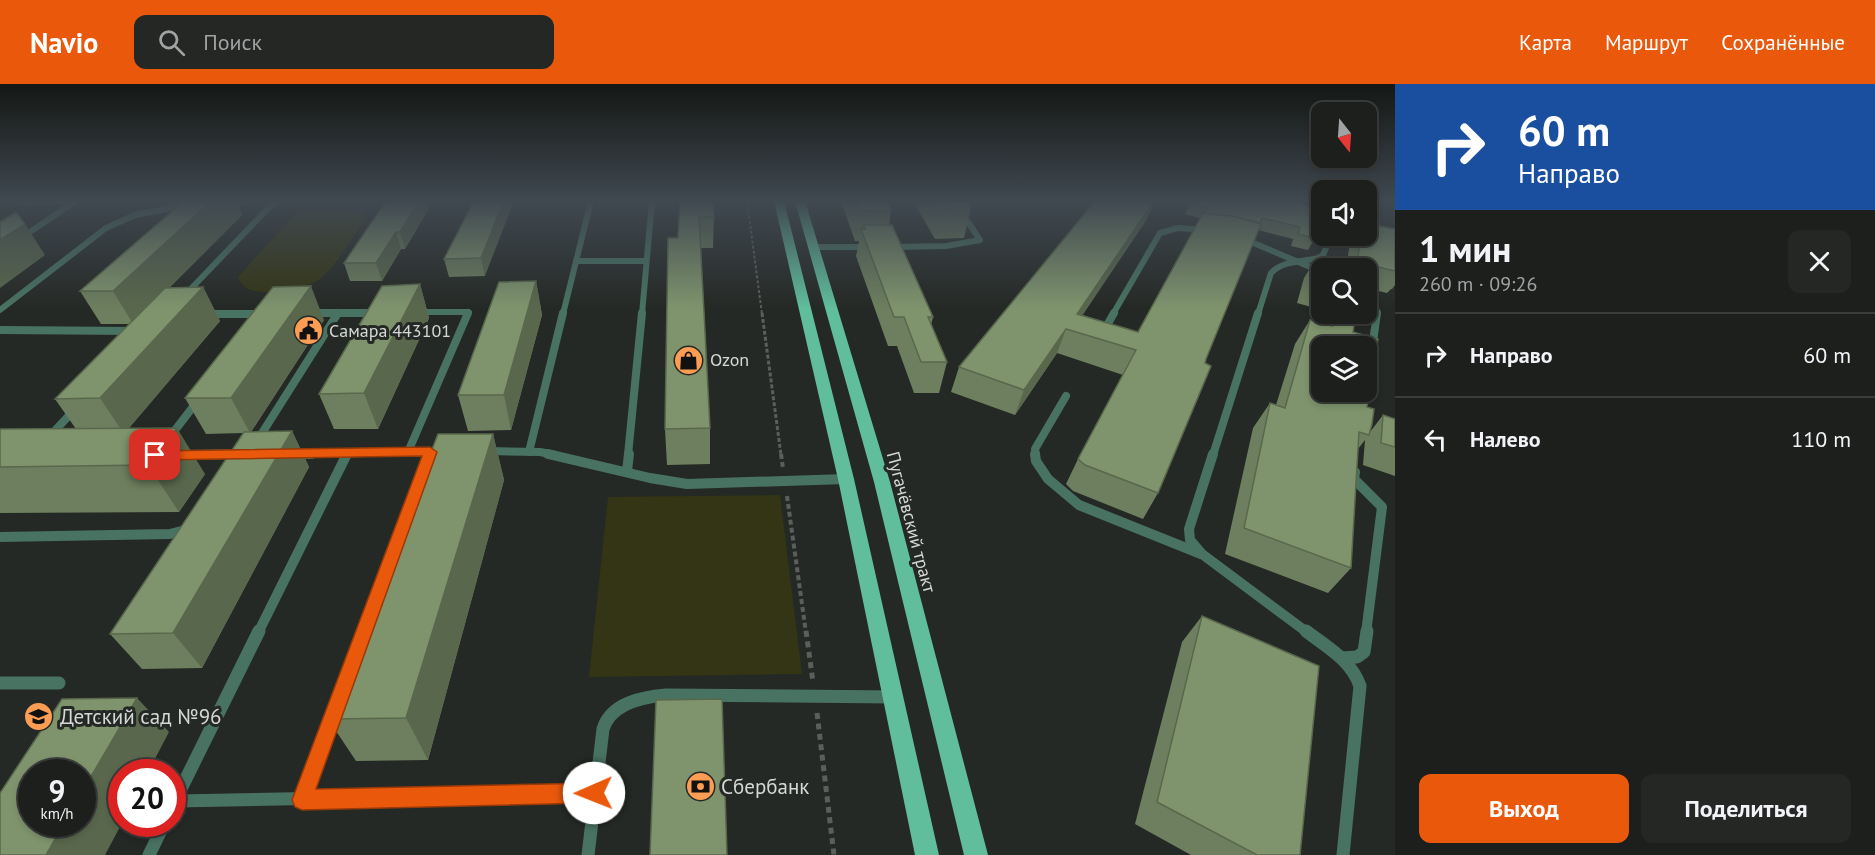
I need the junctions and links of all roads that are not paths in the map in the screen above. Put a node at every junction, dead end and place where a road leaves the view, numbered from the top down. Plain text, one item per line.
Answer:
1 (22, 237) edge
2 (94, 237) edge
3 (241, 237) edge
4 (582, 237) edge
5 (648, 237) edge
6 (788, 237) edge
7 (809, 237) edge
8 (978, 237) edge
9 (1158, 237) edge
10 (890, 238) edge
11 (1239, 238) edge
12 (1327, 246) edge
13 (812, 247) junction
14 (894, 247) junction
15 (0, 252) edge
16 (576, 261) junction
17 (645, 261) junction
18 (1300, 262) junction
19 (1311, 267) edge
20 (182, 298) edge
21 (0, 310) edge
22 (338, 313) junction
23 (385, 313) edge
24 (409, 313) edge
25 (199, 314) edge
26 (264, 314) junction
27 (275, 314) edge
28 (306, 314) edge
29 (257, 323) edge
30 (1106, 327) edge
31 (0, 330) edge
32 (138, 331) edge
33 (206, 389) edge
34 (1066, 396) dead end
35 (78, 407) edge
36 (45, 440) edge
37 (162, 446) edge
38 (450, 451) edge
39 (480, 451) edge
40 (408, 452) junction
41 (430, 452) junction
42 (529, 452) junction
43 (347, 453) junction
44 (282, 454) edge
45 (167, 455) edge
46 (1357, 457) edge
47 (627, 471) junction
48 (846, 479) junction
49 (405, 519) edge
50 (200, 522) edge
51 (0, 537) edge
52 (1202, 554) junction
53 (1342, 658) junction
54 (0, 683) edge
55 (59, 683) dead end
56 (894, 697) junction
57 (339, 699) edge
58 (186, 780) edge
59 (594, 793) junction
60 (302, 800) junction
61 (186, 804) edge
62 (158, 837) edge
63 (149, 855) edge
64 (588, 855) edge
65 (927, 855) edge
66 (976, 855) edge
67 (1343, 855) edge

1 - 15 lane
2 - 21 lane
3 - 20 lane
4 - 16 lane
5 - 17 lane
6 - 48 main road
7 - 13 main road, Пугачёвский тракт
8 - 14 lane
9 - 30 lane
10 - 14 lane
11 - 18 lane
12 - 18 lane
13 - 14 lane
13 - 66 main road, Пугачёвский тракт
16 - 17 lane
16 - 42 lane
17 - 47 lane
18 - 19 lane
18 - 52 lane
22 - 23 lane
22 - 28 lane
22 - 45 lane
24 - 40 lane
25 - 26 lane
26 - 27 lane
26 - 29 lane
31 - 32 lane
33 - 37 lane
34 - 52 lane
35 - 36 lane
38 - 41 lane
39 - 42 lane
40 - 41 lane
40 - 43 lane
41 - 49 lane
42 - 47 lane
43 - 44 lane
43 - 58 lane
46 - 53 lane
47 - 48 lane
48 - 56 main road
50 - 51 lane
52 - 53 lane
53 - 67 lane
54 - 55 lane
56 - 59 lane
56 - 65 main road
57 - 60 lane
59 - 60 lane
59 - 64 lane
60 - 61 lane
62 - 63 lane

